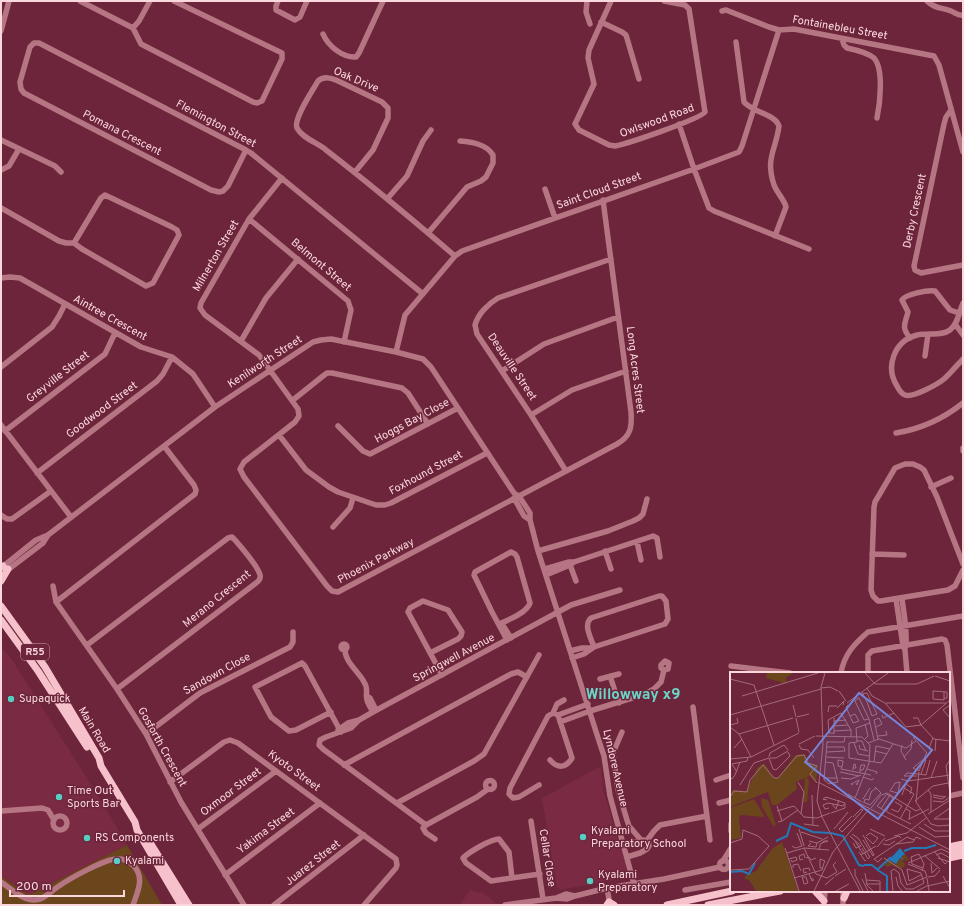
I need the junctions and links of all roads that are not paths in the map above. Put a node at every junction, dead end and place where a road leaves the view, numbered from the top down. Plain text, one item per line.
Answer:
1 (9, 1) edge
2 (80, 1) edge
3 (150, 1) edge
4 (174, 1) edge
5 (278, 1) edge
6 (307, 1) edge
7 (383, 1) edge
8 (587, 1) edge
9 (611, 1) edge
10 (664, 1) edge
11 (927, 1) edge
12 (722, 11) dead end
13 (963, 15) edge
14 (601, 22) junction
15 (590, 24) dead end
16 (133, 28) junction
17 (780, 30) junction
18 (1, 31) edge
19 (323, 34) dead end
20 (842, 39) junction
21 (736, 42) dead end
22 (39, 43) joint
23 (639, 79) dead end
24 (753, 109) junction
25 (951, 110) junction
26 (877, 118) dead end
27 (680, 124) junction
28 (431, 130) dead end
29 (1, 140) edge
30 (460, 141) dead end
31 (19, 149) junction
32 (246, 150) junction
33 (963, 152) edge
34 (694, 169) junction
35 (1, 170) edge
36 (61, 172) dead end
37 (355, 172) junction
38 (282, 178) junction
39 (545, 189) dead end
40 (387, 199) junction
41 (604, 200) junction
42 (1, 208) edge
43 (555, 218) junction
44 (249, 219) junction
45 (428, 233) junction
46 (775, 236) junction
47 (74, 242) junction
48 (809, 249) dead end
49 (455, 256) junction
50 (298, 259) junction
51 (611, 259) junction
52 (963, 265) edge
53 (1, 278) edge
54 (423, 294) junction
55 (963, 303) edge
56 (65, 304) junction
57 (959, 313) junction
58 (618, 317) junction
59 (955, 324) junction
60 (115, 334) junction
61 (928, 334) junction
62 (963, 335) edge
63 (910, 338) junction
64 (241, 341) junction
65 (344, 342) junction
66 (396, 352) junction
67 (925, 356) dead end
68 (172, 357) junction
69 (963, 359) edge
70 (1, 367) edge
71 (270, 371) junction
72 (502, 371) junction
73 (626, 371) junction
74 (292, 400) junction
75 (963, 403) edge
76 (215, 407) junction
77 (458, 408) junction
78 (531, 415) junction
79 (428, 424) junction
80 (338, 426) dead end
81 (3, 428) edge
82 (896, 433) dead end
83 (279, 435) junction
84 (164, 446) junction
85 (487, 453) junction
86 (566, 471) junction
87 (37, 473) junction
88 (244, 477) joint
89 (951, 478) dead end
90 (931, 487) junction
91 (51, 491) junction
92 (515, 496) junction
93 (353, 498) junction
94 (647, 499) dead end
95 (1, 515) edge
96 (71, 518) junction
97 (333, 528) dead end
98 (636, 542) junction
99 (538, 551) junction
100 (605, 551) junction
101 (872, 554) junction
102 (904, 555) dead end
103 (660, 556) dead end
104 (641, 560) dead end
105 (962, 560) edge
106 (571, 563) junction
107 (3, 568) edge
108 (611, 569) dead end
109 (963, 570) edge
110 (545, 572) junction
111 (1, 575) edge
112 (576, 581) dead end
113 (1, 582) edge
114 (53, 586) dead end
115 (620, 590) dead end
116 (898, 598) junction
117 (56, 602) junction
118 (1, 606) edge
119 (558, 613) junction
120 (963, 616) edge
121 (499, 622) junction
122 (3, 623) edge
123 (903, 627) junction
124 (293, 632) dead end
125 (509, 639) junction
126 (87, 645) junction
127 (905, 647) junction
128 (592, 648) junction
129 (345, 650) dead end
130 (570, 651) junction
131 (430, 653) junction
132 (539, 655) dead end
133 (572, 658) junction
134 (731, 666) dead end
135 (664, 670) dead end
136 (749, 671) edge
137 (773, 672) edge
138 (841, 672) edge
139 (868, 672) edge
140 (907, 672) edge
141 (949, 672) edge
142 (619, 674) dead end
143 (442, 675) junction
144 (610, 676) junction
145 (527, 677) junction
146 (600, 679) dead end
147 (950, 682) edge
148 (117, 689) junction
149 (564, 700) dead end
150 (619, 703) junction
151 (588, 704) junction
152 (693, 707) dead end
153 (374, 711) junction
154 (590, 711) junction
155 (331, 712) junction
156 (556, 714) junction
157 (560, 722) junction
158 (341, 730) junction
159 (622, 732) dead end
160 (146, 734) junction
161 (550, 760) dead end
162 (344, 765) junction
163 (101, 766) junction
164 (276, 771) junction
165 (730, 775) edge
166 (963, 778) edge
167 (716, 780) dead end
168 (170, 782) junction
169 (539, 785) dead end
170 (488, 789) dead end
171 (963, 793) edge
172 (950, 796) edge
173 (730, 800) edge
174 (320, 803) junction
175 (397, 803) junction
176 (719, 803) dead end
177 (1, 811) edge
178 (707, 816) junction
179 (54, 820) dead end
180 (531, 821) dead end
181 (426, 825) junction
182 (198, 829) junction
183 (364, 835) junction
184 (435, 839) dead end
185 (648, 839) junction
186 (641, 840) junction
187 (710, 840) dead end
188 (963, 844) edge
189 (624, 845) junction
190 (150, 847) junction
191 (950, 847) edge
192 (963, 850) edge
193 (950, 851) edge
194 (730, 852) edge
195 (963, 855) edge
196 (627, 857) junction
197 (950, 858) edge
198 (727, 862) edge
199 (540, 874) junction
200 (225, 875) junction
201 (512, 878) junction
202 (1, 882) edge
203 (730, 882) edge
204 (634, 884) junction
205 (607, 888) junction
206 (685, 890) dead end
207 (730, 891) edge
208 (775, 892) edge
209 (816, 892) edge
210 (825, 892) edge
211 (543, 899) junction
212 (824, 903) edge
213 (610, 904) edge
214 (133, 905) edge
215 (181, 905) edge
216 (189, 905) edge
217 (244, 905) edge
218 (274, 905) edge
219 (364, 905) edge
220 (505, 905) edge
221 (667, 905) edge
222 (708, 905) edge

1 - 18 street
2 - 16 street
3 - 16 street
4 - 16 street
5 - 6 street
7 - 19 street
8 - 15 street
9 - 14 street, Owlswood Road
10 - 27 street, Owlswood Road
11 - 13 street
12 - 17 street, Fontainebleu Street
14 - 23 street
14 - 27 street, Owlswood Road
17 - 20 street, Fontainebleu Street
17 - 24 street, Saint Cloud Street
20 - 25 street, Fontainebleu Street
20 - 26 street
21 - 24 street
22 - 32 street, Flemington Street
22 - 32 street, Pomana Crescent
24 - 34 street, Saint Cloud Street
24 - 46 street
25 - 33 street
25 - 52 street, Derby Crescent
27 - 34 street
28 - 40 street
29 - 31 street
30 - 45 street
31 - 35 street
31 - 36 street
32 - 38 street, Flemington Street
34 - 41 street, Saint Cloud Street
34 - 46 street
37 - 37 street, Oak Drive
37 - 40 street, Oak Drive
38 - 44 street, Milnerton Street
38 - 54 street, Flemington Street
39 - 43 street
40 - 45 street, Oak Drive
41 - 43 street, Saint Cloud Street
41 - 51 street, Long Acres Street
42 - 47 street
43 - 49 street, Saint Cloud Street
44 - 50 street, Belmont Street
44 - 64 street, Milnerton Street
45 - 49 street, Oak Drive
46 - 48 street
47 - 47 street
49 - 54 street, Saint Cloud Street
50 - 64 street
50 - 65 street, Belmont Street
51 - 58 street, Long Acres Street
51 - 72 street, Deauville Street
53 - 56 street, Aintree Crescent
54 - 66 street, Saint Cloud Street
55 - 57 street
56 - 60 street, Aintree Crescent
56 - 70 street
57 - 59 street
57 - 63 street
58 - 72 street
58 - 73 street, Long Acres Street
59 - 61 street
59 - 62 street
60 - 68 street, Aintree Crescent
60 - 81 street, Greyville Street
61 - 63 street
61 - 67 street
63 - 69 street
64 - 71 street, Milnerton Street
65 - 66 street, Kenilworth Street
65 - 71 street, Kenilworth Street
66 - 77 street, Kenilworth Street
68 - 76 street, Aintree Crescent
68 - 87 street, Goodwood Street
71 - 74 street, Milnerton Street
71 - 76 street, Kenilworth Street
72 - 78 street, Deauville Street
73 - 78 street
73 - 86 street, Long Acres Street
74 - 79 street
74 - 83 street, Milnerton Street
75 - 82 street
76 - 84 street, Kenilworth Street
77 - 79 street, Hoggs Bay Close
77 - 85 street, Kenilworth Street
78 - 86 street, Deauville Street
79 - 80 street, Hoggs Bay Close
81 - 87 street
83 - 88 street, Milnerton Street
83 - 93 street, Foxhound Street
84 - 96 street, Kenilworth Street
84 - 117 street
85 - 92 street, Kenilworth Street
85 - 93 street, Foxhound Street
86 - 92 street, Long Acres Street
87 - 91 street
88 - 92 street, Phoenix Parkway
89 - 90 street
90 - 101 street
90 - 105 street
91 - 95 street
91 - 96 street
92 - 99 street, Lyndore Avenue
93 - 97 street
94 - 99 street
96 - 107 street, Kenilworth Street
98 - 100 street
98 - 103 street
98 - 104 street
99 - 110 street, Lyndore Avenue
100 - 106 street
100 - 108 street
101 - 102 street
101 - 116 street
106 - 110 street
106 - 112 street
107 - 111 street, Kenilworth Street
107 - 113 main road
109 - 116 street
110 - 119 street, Lyndore Avenue
114 - 117 street, Gosforth Crescent
115 - 119 street, Springwell Avenue
116 - 123 street
117 - 126 street, Gosforth Crescent
118 - 163 main road, Main Road / R55
119 - 125 street, Springwell Avenue
119 - 130 street, Lyndore Avenue
120 - 123 street
121 - 121 street
121 - 125 street
122 - 163 main road, Main Road / R55
123 - 127 street
123 - 138 street
124 - 160 street, Sandown Close
125 - 143 street, Springwell Avenue
126 - 148 street, Gosforth Crescent
126 - 148 street, Merano Crescent
127 - 139 street
127 - 140 street
127 - 141 street
128 - 128 street
128 - 130 street
128 - 133 street
129 - 153 street
130 - 133 street, Lyndore Avenue
131 - 131 street
131 - 143 street
132 - 145 street
133 - 151 street, Lyndore Avenue
134 - 136 street
135 - 150 street
136 - 137 street
142 - 144 street
143 - 153 street, Springwell Avenue
144 - 146 street
144 - 150 street
145 - 162 street
145 - 175 street
147 - 166 street
148 - 160 street, Gosforth Crescent
149 - 156 street
150 - 154 street
151 - 154 street, Lyndore Avenue
151 - 156 street
152 - 178 street
153 - 158 street, Springwell Avenue
154 - 157 street
154 - 189 street, Lyndore Avenue
155 - 155 street
155 - 158 street
156 - 157 street
156 - 169 street
157 - 161 street
158 - 162 street
159 - 186 street
160 - 168 street, Gosforth Crescent
162 - 175 street
163 - 190 main road, Main Road / R55
164 - 168 street, Kyoto Street
164 - 174 street, Kyoto Street
164 - 182 street, Oxmoor Street
165 - 167 street
168 - 182 street, Gosforth Crescent
170 - 181 street
171 - 172 street
173 - 176 street
174 - 183 street, Kyoto Street
174 - 200 street, Yakima Street
175 - 181 street
177 - 179 street
178 - 185 street
178 - 187 street
180 - 199 street, Cellar Close
181 - 184 street
182 - 200 street, Gosforth Crescent
183 - 218 street, Juarez Street
183 - 219 street, Kyoto Street
185 - 186 street
185 - 196 street
186 - 189 street
188 - 191 main road
189 - 196 street, Lyndore Avenue
190 - 215 main road, R55
190 - 216 main road, R55
192 - 193 main road
194 - 198 street
195 - 197 main road
196 - 204 street, Lyndore Avenue
198 - 204 street
199 - 201 street
199 - 211 street, Cellar Close
200 - 217 street, Gosforth Crescent
201 - 201 street
202 - 214 street
203 - 206 street
204 - 205 street
205 - 211 street
205 - 213 street
207 - 221 main road
208 - 222 main road
209 - 212 main road
210 - 212 street
211 - 220 street

